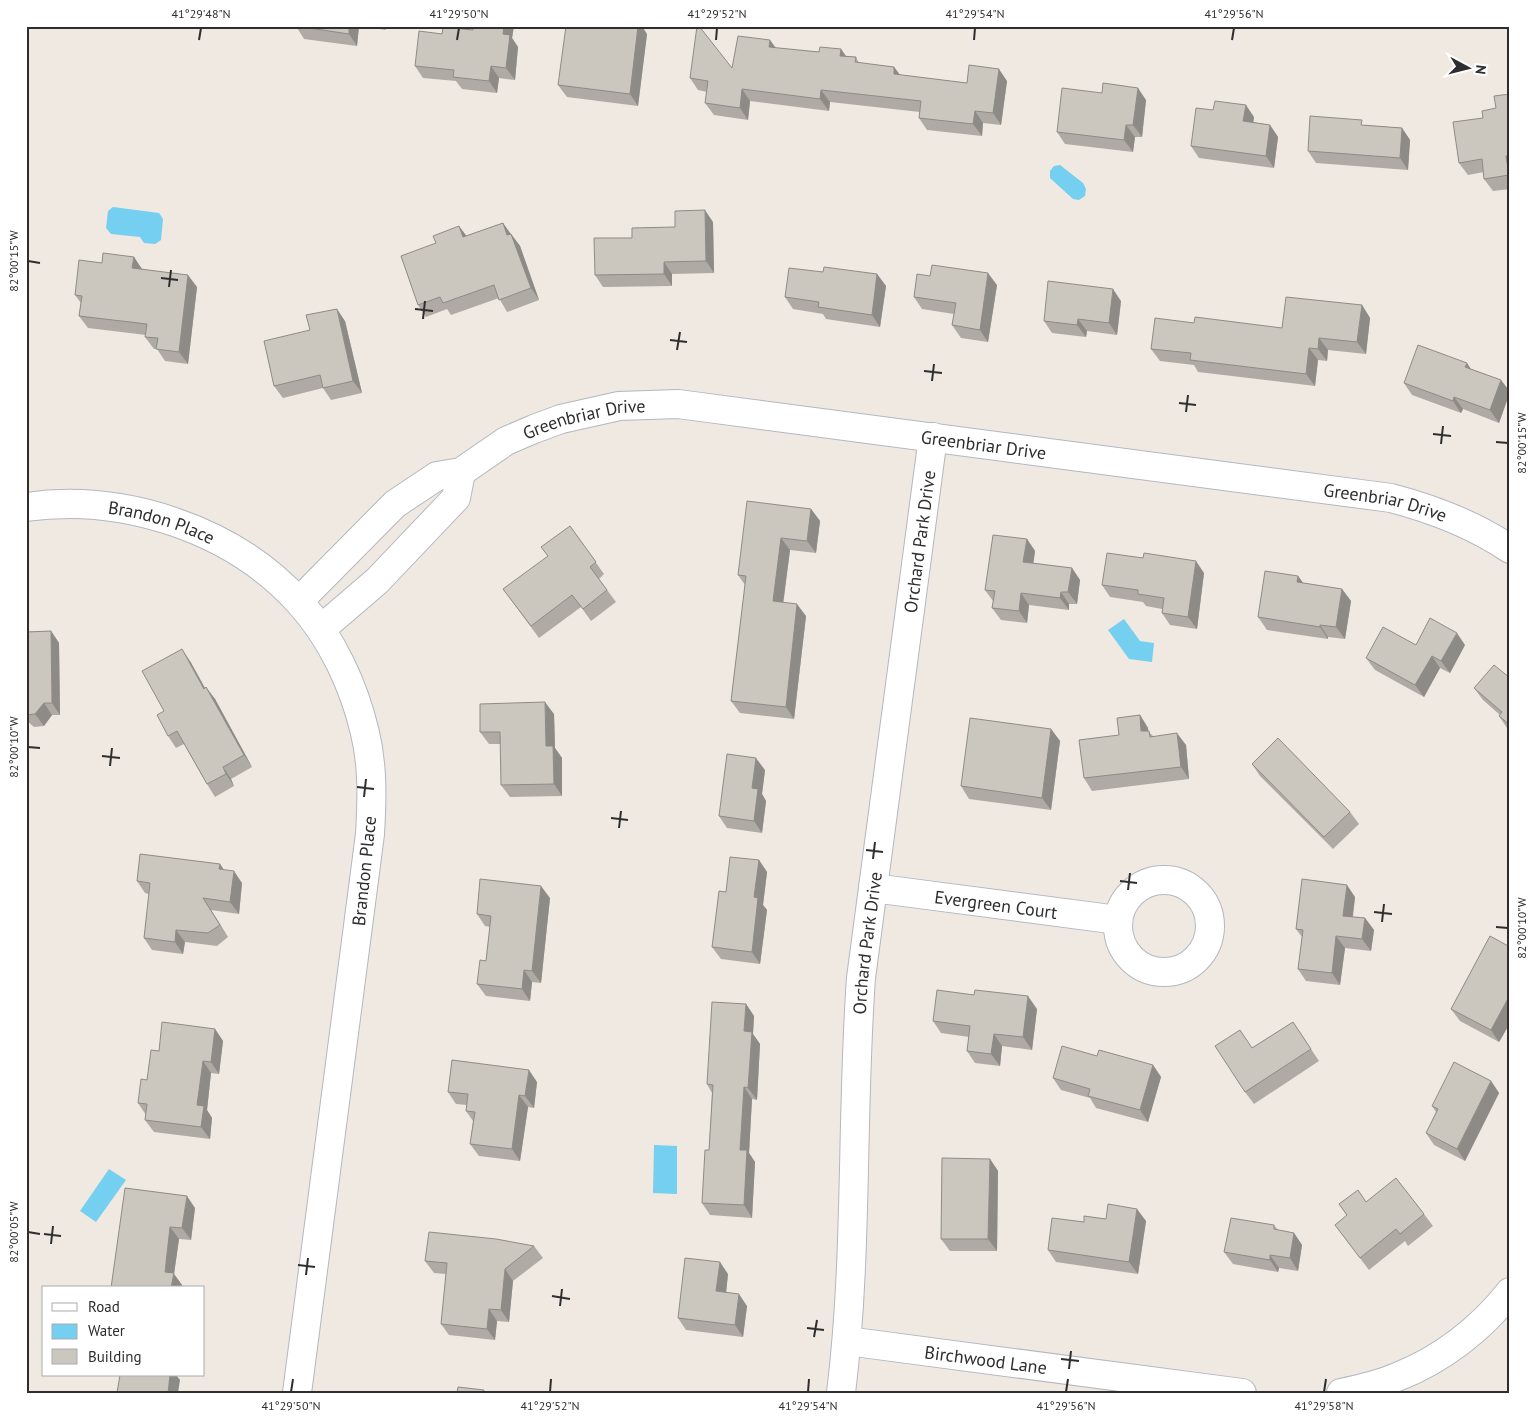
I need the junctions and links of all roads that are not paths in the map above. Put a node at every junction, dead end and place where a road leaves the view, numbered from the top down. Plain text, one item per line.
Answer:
1 (933, 437) junction
2 (461, 472) junction
3 (26, 507) edge
4 (1510, 548) edge
5 (298, 601) junction
6 (321, 630) junction
7 (873, 888) junction
8 (1118, 920) dead end
9 (1510, 1292) edge
10 (847, 1341) junction
11 (297, 1393) edge
12 (841, 1393) edge
13 (1242, 1393) edge
14 (1342, 1393) edge

1 - 2 street, Greenbriar Drive
1 - 4 street, Greenbriar Drive
1 - 7 street, Orchard Park Drive
2 - 5 street, Greenbriar Drive
2 - 6 street
3 - 5 street, Brandon Place
5 - 6 street, Brandon Place
6 - 11 street, Brandon Place
7 - 8 street, Evergreen Court
7 - 10 street, Orchard Park Drive
9 - 14 street
10 - 12 street, Orchard Park Drive
10 - 13 street, Birchwood Lane

